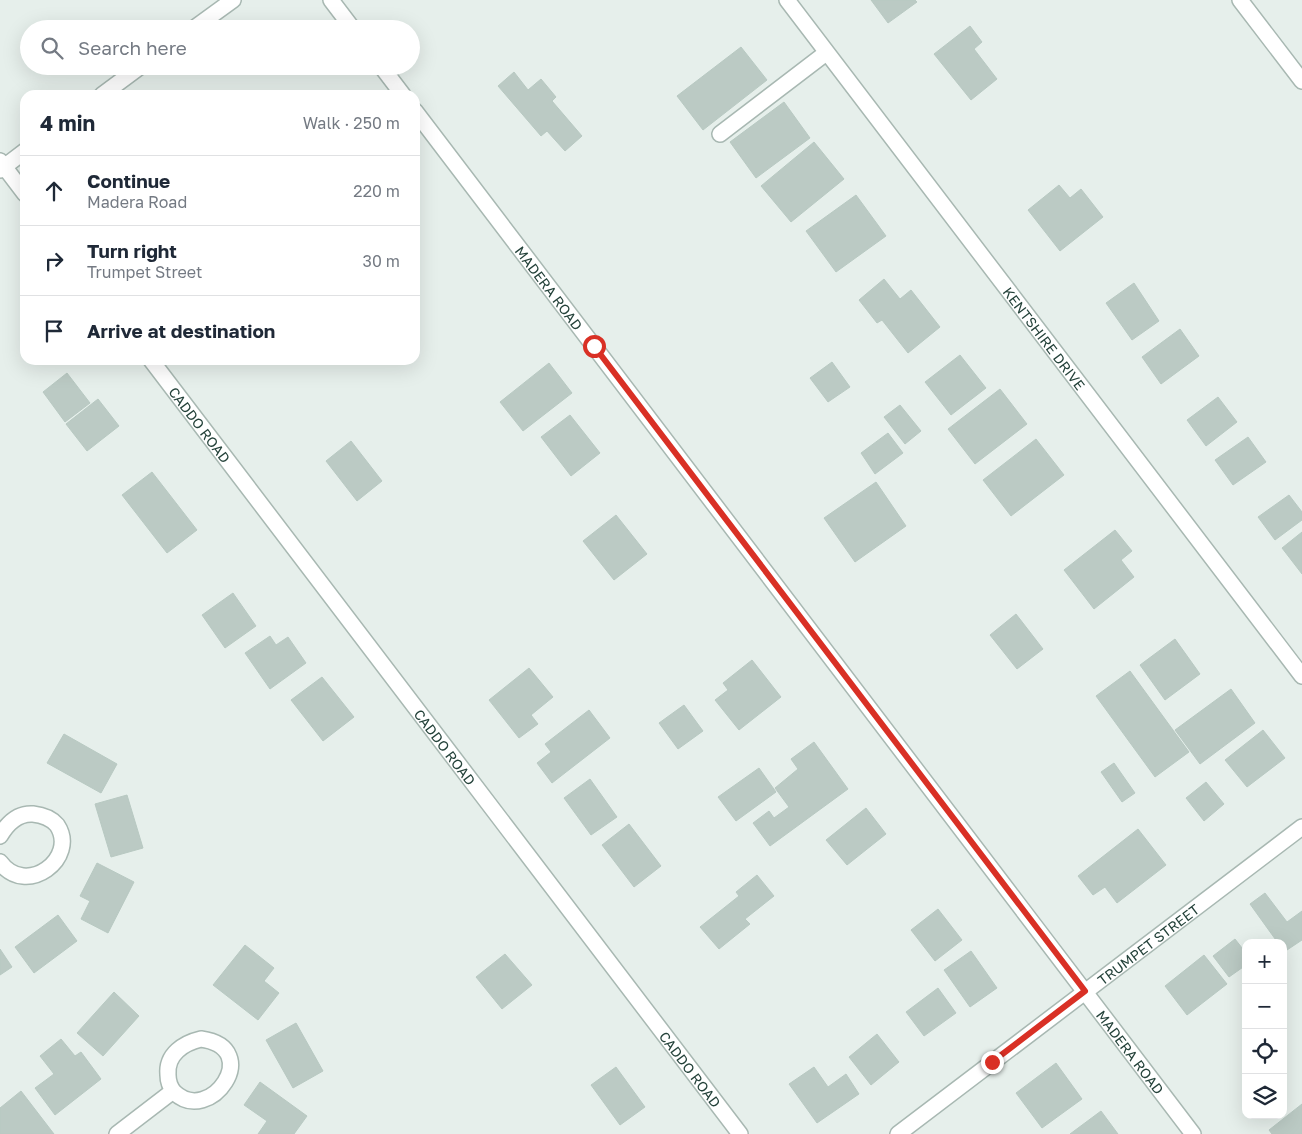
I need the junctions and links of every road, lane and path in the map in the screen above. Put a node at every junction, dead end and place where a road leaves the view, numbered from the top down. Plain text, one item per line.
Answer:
1 (232, 0) edge
2 (331, 0) edge
3 (787, 0) edge
4 (1240, 0) edge
5 (205, 20) edge
6 (346, 20) edge
7 (826, 52) junction
8 (130, 75) edge
9 (388, 75) edge
10 (1302, 81) edge
11 (109, 90) edge
12 (399, 90) edge
13 (420, 118) edge
14 (720, 134) dead end
15 (20, 154) edge
16 (1, 166) edge
17 (20, 188) edge
18 (155, 365) edge
19 (1302, 676) edge
20 (1302, 827) edge
21 (0, 836) edge
22 (0, 863) edge
23 (1085, 991) junction
24 (173, 1091) junction
25 (117, 1134) edge
26 (740, 1134) edge
27 (898, 1134) edge
28 (1193, 1134) edge

1 - 5 street
2 - 6 street
3 - 7 street, KENTSHIRE DRIVE
4 - 10 street
7 - 14 street
7 - 19 street, KENTSHIRE DRIVE
8 - 11 street
9 - 12 street
13 - 23 street, MADERA ROAD
15 - 16 street
16 - 17 street
18 - 26 street, CADDO ROAD
20 - 23 street, TRUMPET STREET
21 - 22 street
23 - 27 street, TRUMPET STREET
23 - 28 street, MADERA ROAD
24 - 24 street
24 - 25 street

